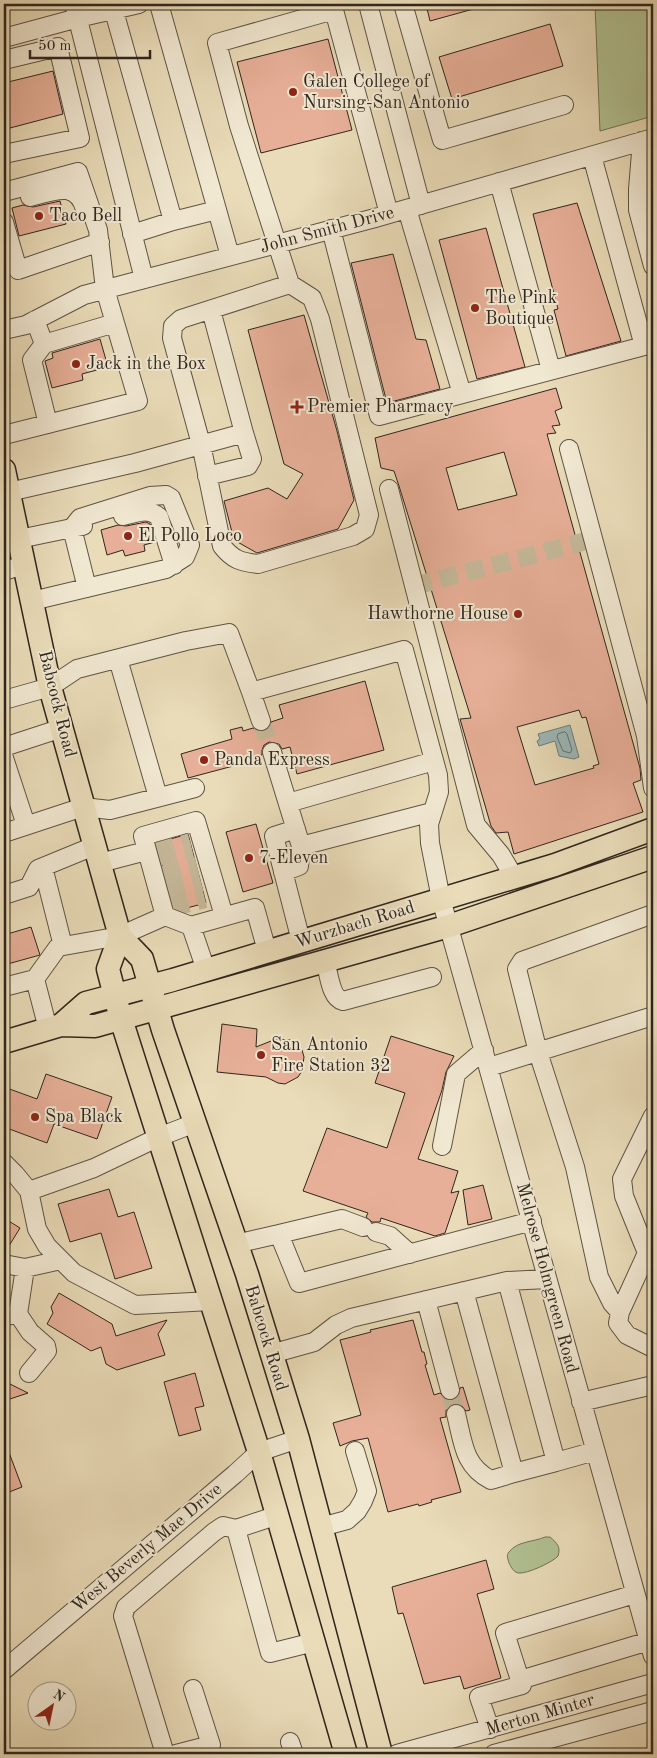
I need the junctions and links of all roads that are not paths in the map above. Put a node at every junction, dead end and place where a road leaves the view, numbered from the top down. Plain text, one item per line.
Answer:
1 (139, 4) edge
2 (159, 4) edge
3 (368, 4) edge
4 (403, 4) edge
5 (113, 7) edge
6 (76, 11) edge
7 (4, 38) edge
8 (4, 60) edge
9 (564, 105) dead end
10 (648, 140) edge
11 (4, 154) edge
12 (592, 156) junction
13 (499, 182) junction
14 (4, 193) edge
15 (414, 207) junction
16 (217, 210) junction
17 (389, 214) junction
18 (173, 221) junction
19 (4, 222) edge
20 (332, 229) junction
21 (132, 234) junction
22 (99, 236) junction
23 (277, 244) junction
24 (230, 256) junction
25 (653, 266) edge
26 (144, 279) junction
27 (290, 284) junction
28 (106, 289) junction
29 (211, 310) junction
30 (36, 320) junction
31 (115, 323) junction
32 (4, 330) edge
33 (44, 344) junction
34 (552, 370) junction
35 (462, 394) junction
36 (48, 424) junction
37 (244, 434) junction
38 (4, 435) edge
39 (201, 444) junction
40 (570, 448) dead end
41 (4, 470) edge
42 (208, 476) junction
43 (389, 489) dead end
44 (9, 492) junction
45 (72, 528) junction
46 (20, 539) junction
47 (14, 568) edge
48 (87, 588) junction
49 (32, 600) junction
50 (118, 659) junction
51 (50, 687) junction
52 (251, 692) junction
53 (4, 700) edge
54 (261, 721) tunnel mouth
55 (62, 728) junction
56 (4, 746) edge
57 (272, 752) tunnel mouth
58 (4, 758) edge
59 (434, 761) junction
60 (195, 788) dead end
61 (466, 788) junction
62 (653, 788) edge
63 (439, 792) junction
64 (158, 797) junction
65 (288, 803) junction
66 (83, 807) junction
67 (432, 812) junction
68 (26, 826) junction
69 (653, 828) edge
70 (296, 829) junction
71 (4, 833) edge
72 (301, 846) junction
73 (150, 850) junction
74 (97, 855) junction
75 (653, 857) edge
76 (43, 867) junction
77 (284, 872) junction
78 (514, 877) junction
79 (4, 895) edge
80 (441, 899) junction
81 (167, 912) junction
82 (653, 914) edge
83 (224, 916) junction
84 (191, 926) junction
85 (449, 926) junction
86 (120, 936) junction
87 (301, 941) junction
88 (63, 946) junction
89 (267, 951) junction
90 (326, 961) junction
91 (206, 970) junction
92 (432, 976) dead end
93 (36, 979) junction
94 (151, 985) junction
95 (4, 987) edge
96 (115, 995) junction
97 (157, 1008) junction
98 (653, 1016) edge
99 (121, 1019) junction
100 (54, 1027) junction
101 (4, 1042) edge
102 (484, 1050) junction
103 (538, 1052) junction
104 (489, 1067) junction
105 (653, 1116) edge
106 (195, 1123) junction
107 (159, 1137) junction
108 (442, 1146) dead end
109 (4, 1164) edge
110 (29, 1191) junction
111 (532, 1221) junction
112 (279, 1234) junction
113 (236, 1244) junction
114 (650, 1246) edge
115 (410, 1254) junction
116 (61, 1260) junction
117 (4, 1264) edge
118 (25, 1268) junction
119 (547, 1279) junction
120 (506, 1281) junction
121 (464, 1291) junction
122 (426, 1300) junction
123 (211, 1301) junction
124 (620, 1312) junction
125 (11, 1315) edge
126 (653, 1348) edge
127 (271, 1354) junction
128 (29, 1373) dead end
129 (653, 1385) edge
130 (450, 1390) tunnel mouth
131 (582, 1402) junction
132 (456, 1414) tunnel mouth
133 (298, 1439) junction
134 (356, 1451) dead end
135 (595, 1451) junction
136 (259, 1452) junction
137 (556, 1462) junction
138 (514, 1473) junction
139 (278, 1515) junction
140 (321, 1527) junction
141 (236, 1529) junction
142 (635, 1594) junction
143 (314, 1642) junction
144 (651, 1648) edge
145 (4, 1670) edge
146 (520, 1680) junction
147 (653, 1683) edge
148 (193, 1689) dead end
149 (653, 1711) edge
150 (490, 1729) junction
151 (165, 1754) edge
152 (176, 1754) edge
153 (346, 1754) edge
154 (381, 1754) edge
155 (397, 1754) edge
156 (494, 1754) edge

1 - 5 street
2 - 16 street
3 - 15 street
4 - 9 street
5 - 6 street
5 - 18 street
6 - 7 street
6 - 21 street
8 - 11 street
10 - 12 street, John Smith Drive
10 - 25 street
12 - 13 street, John Smith Drive
12 - 34 street
13 - 15 street, John Smith Drive
13 - 34 street
14 - 22 street
14 - 22 street
15 - 17 street, John Smith Drive
15 - 35 street
16 - 18 street
16 - 24 street
17 - 20 street, John Smith Drive
17 - 23 street
18 - 21 street
19 - 22 street
20 - 23 street, John Smith Drive
20 - 35 street
21 - 26 street
22 - 28 street
23 - 24 street, John Smith Drive
23 - 27 street
24 - 26 street, John Smith Drive
26 - 28 street, John Smith Drive
27 - 29 street
27 - 42 street
28 - 30 street, John Smith Drive
28 - 31 street
29 - 37 street
29 - 39 street
30 - 32 street, John Smith Drive
30 - 33 street
31 - 33 street
31 - 36 street
33 - 36 street
34 - 35 street
36 - 38 street
37 - 39 street
37 - 42 street
39 - 42 street
39 - 44 street
40 - 62 street
41 - 44 main road, Babcock Road
43 - 61 street
44 - 46 main road, Babcock Road
45 - 46 street
45 - 48 street
45 - 48 street
46 - 47 main road, Babcock Road
47 - 49 main road, Babcock Road
48 - 49 street
49 - 51 main road, Babcock Road
50 - 51 street
50 - 52 street
50 - 64 street
51 - 53 street
51 - 55 main road, Babcock Road
52 - 54 street
52 - 59 street
55 - 56 street
55 - 66 main road, Babcock Road
57 - 65 street
58 - 68 street
59 - 63 street
59 - 65 street
60 - 64 street
61 - 63 street
61 - 78 street
63 - 67 street, Melrose Holmgreen Road
64 - 66 street
65 - 70 street
66 - 68 street
66 - 74 main road, Babcock Road
67 - 72 street
67 - 80 street, Melrose Holmgreen Road
68 - 71 street
69 - 78 main road, Wurzbach Road
70 - 72 street
70 - 77 street
72 - 77 street
73 - 74 street
73 - 81 street
73 - 83 street
74 - 76 street
74 - 86 main road, Babcock Road
75 - 85 main road, Wurzbach Road
76 - 79 street
76 - 88 street
77 - 87 street
78 - 80 main road, Wurzbach Road
80 - 85 street, Melrose Holmgreen Road
80 - 87 main road, Wurzbach Road
81 - 84 street
81 - 86 street
82 - 103 street
83 - 84 street
83 - 89 street
84 - 91 street
85 - 90 main road, Wurzbach Road
85 - 102 street, Melrose Holmgreen Road
86 - 88 street
86 - 94 main road, Babcock Road
86 - 96 main road
87 - 89 main road, Wurzbach Road
88 - 93 street
89 - 91 main road, Wurzbach Road
90 - 92 street
90 - 97 main road, Wurzbach Road
91 - 94 main road, Wurzbach Road
93 - 95 street
93 - 100 street
94 - 96 main road, Wurzbach Road
94 - 97 main road, Babcock Road
96 - 99 main road
96 - 100 main road, Wurzbach Road
97 - 99 main road, Wurzbach Road
97 - 106 main road, Babcock Road
98 - 103 street
99 - 100 main road, Wurzbach Road
99 - 107 main road
100 - 101 main road, Wurzbach Road
102 - 104 street, Melrose Holmgreen Road
102 - 108 street
103 - 104 street
103 - 124 street
104 - 111 street, Melrose Holmgreen Road
105 - 114 street
106 - 107 street
106 - 113 main road, Babcock Road
107 - 110 street
107 - 123 main road
109 - 110 street
110 - 116 street
111 - 115 street
111 - 119 street, Melrose Holmgreen Road
112 - 113 street
112 - 115 street
112 - 115 street
113 - 127 main road, Babcock Road
114 - 124 street
116 - 118 street
116 - 123 street
117 - 118 street
118 - 125 street
119 - 120 street
119 - 131 street, Melrose Holmgreen Road
120 - 121 street
120 - 137 street
121 - 122 street
121 - 138 street
122 - 127 street
122 - 130 street
123 - 136 main road
124 - 126 street
125 - 128 street
127 - 133 main road, Babcock Road
129 - 131 street
131 - 135 street, Melrose Holmgreen Road
132 - 138 street
133 - 136 street, West Beverly Mae Drive
133 - 140 main road, Babcock Road
134 - 140 street
135 - 137 street
135 - 142 street, Melrose Holmgreen Road
136 - 139 main road
136 - 145 street, West Beverly Mae Drive
137 - 138 street
139 - 141 street
139 - 143 main road
140 - 154 main road, Babcock Road
141 - 143 street
141 - 151 street
142 - 144 street, Melrose Holmgreen Road
142 - 146 street
143 - 153 main road
144 - 146 street
146 - 150 street
147 - 150 street, Merton Minter
148 - 152 street
149 - 156 street, Merton Minter
150 - 155 street, Merton Minter

